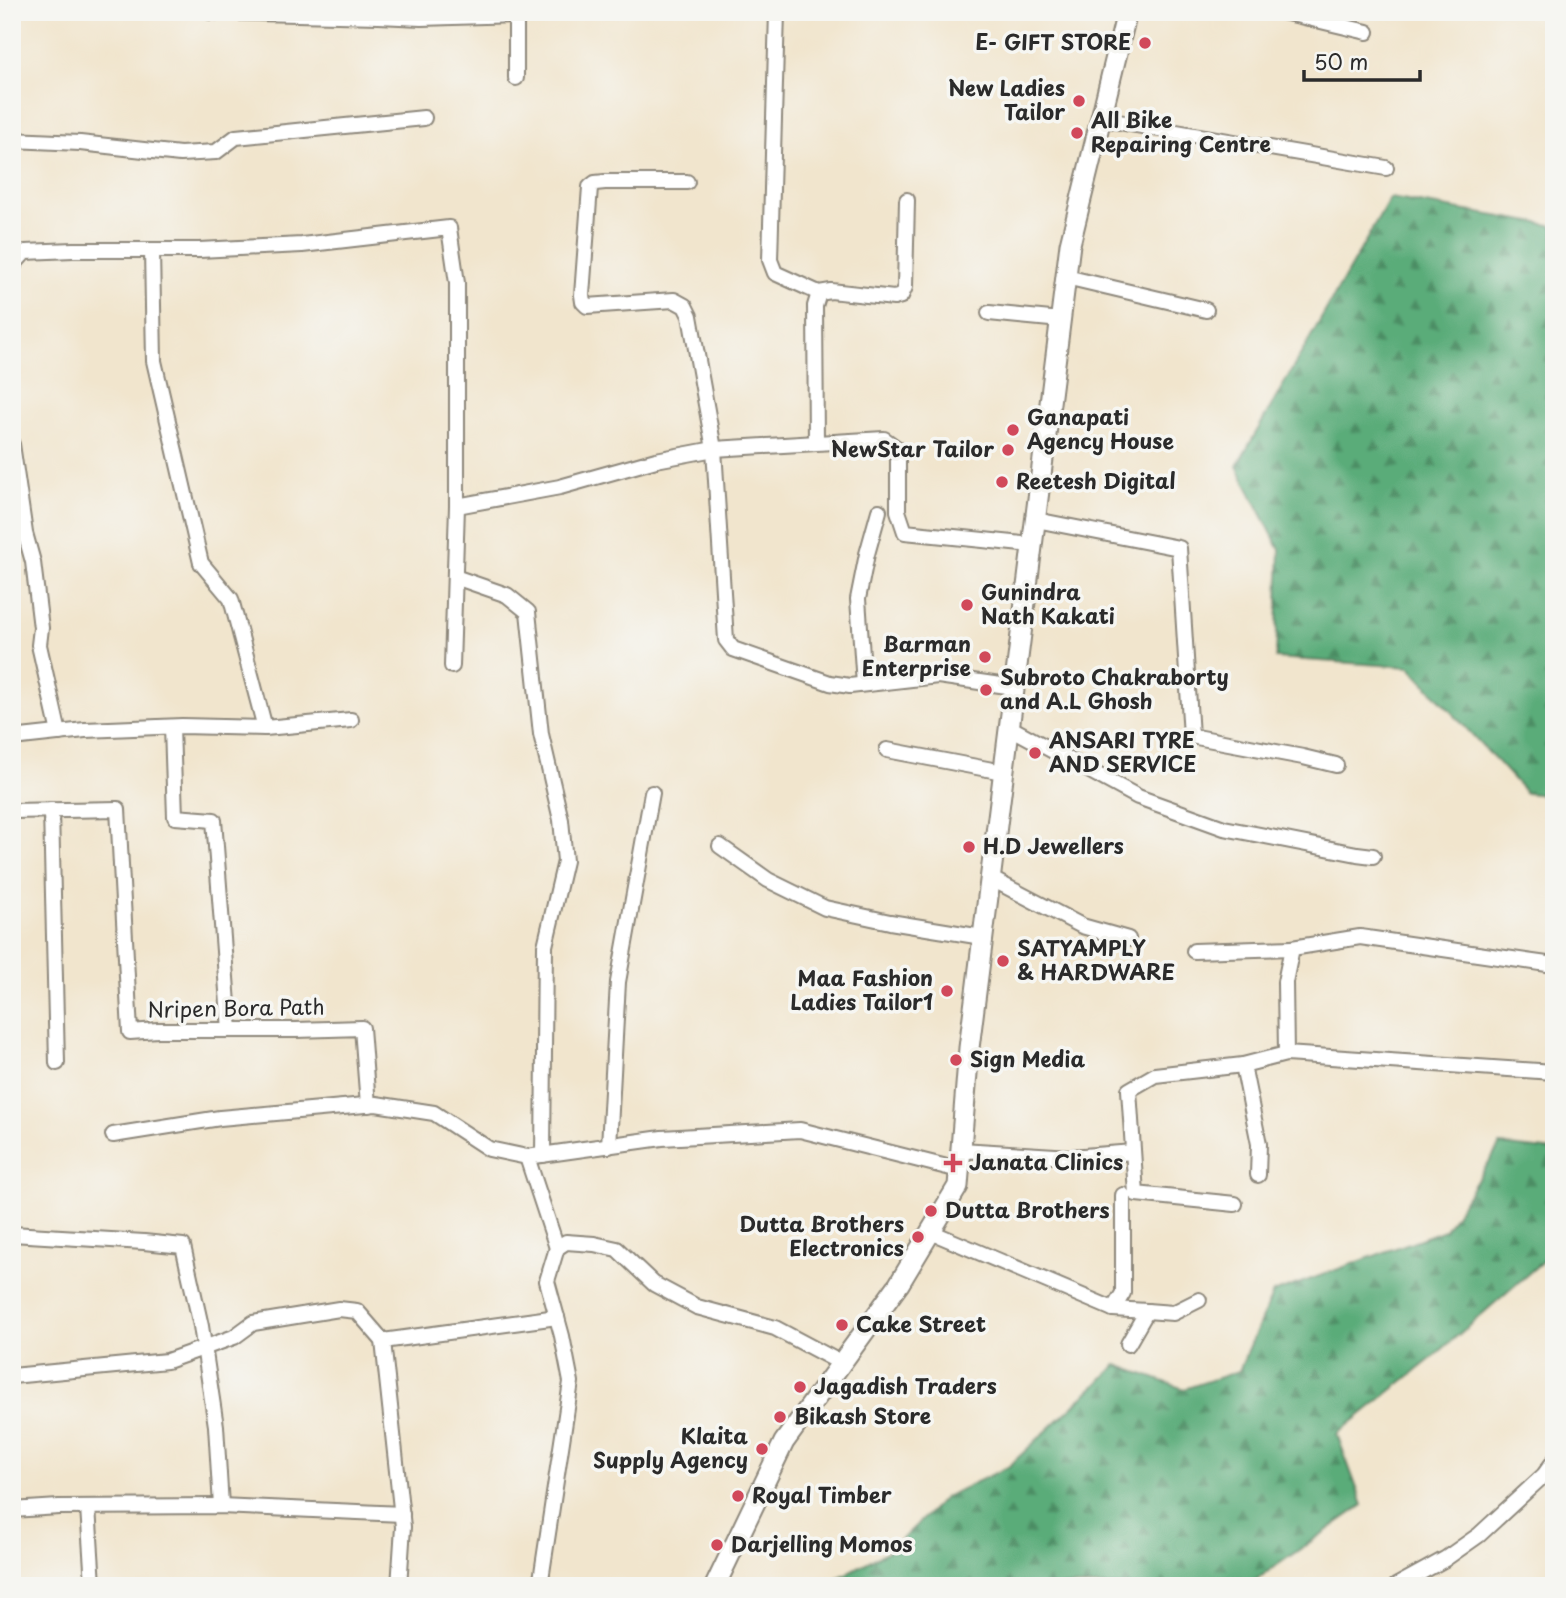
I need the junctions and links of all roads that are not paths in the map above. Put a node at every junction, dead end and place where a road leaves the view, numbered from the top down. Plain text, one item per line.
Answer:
1 (211, 12) edge
2 (777, 12) edge
3 (1127, 12) edge
4 (1283, 12) edge
5 (516, 13) edge
6 (379, 14) edge
7 (1367, 32) dead end
8 (516, 78) dead end
9 (424, 118) dead end
10 (1101, 119) junction
11 (12, 140) edge
12 (1386, 169) dead end
13 (687, 182) dead end
14 (906, 200) dead end
15 (152, 250) junction
16 (12, 270) edge
17 (1066, 277) junction
18 (819, 293) junction
19 (1206, 310) dead end
20 (989, 313) dead end
21 (1061, 320) junction
22 (816, 442) junction
23 (12, 444) edge
24 (714, 449) junction
25 (457, 506) junction
26 (879, 512) dead end
27 (1036, 520) junction
28 (1032, 545) junction
29 (455, 577) junction
30 (452, 666) dead end
31 (864, 684) junction
32 (1014, 687) junction
33 (351, 720) dead end
34 (172, 727) junction
35 (265, 727) junction
36 (1009, 727) junction
37 (59, 733) junction
38 (12, 738) edge
39 (887, 750) dead end
40 (1336, 765) dead end
41 (1003, 772) junction
42 (652, 793) dead end
43 (51, 810) junction
44 (12, 811) edge
45 (720, 846) dead end
46 (1373, 856) dead end
47 (990, 878) junction
48 (982, 937) junction
49 (1128, 939) dead end
50 (1292, 948) junction
51 (1194, 951) dead end
52 (1554, 965) edge
53 (230, 1030) junction
54 (1286, 1054) junction
55 (57, 1063) dead end
56 (1243, 1065) junction
57 (1554, 1072) edge
58 (368, 1105) junction
59 (113, 1135) dead end
60 (609, 1146) junction
61 (1133, 1152) junction
62 (543, 1155) junction
63 (527, 1157) junction
64 (960, 1160) junction
65 (1258, 1175) dead end
66 (1123, 1195) dead end
67 (1235, 1204) dead end
68 (931, 1232) junction
69 (12, 1234) edge
70 (557, 1248) junction
71 (1199, 1300) dead end
72 (1113, 1309) junction
73 (1147, 1311) junction
74 (556, 1317) junction
75 (383, 1341) junction
76 (1128, 1344) dead end
77 (204, 1348) junction
78 (841, 1363) junction
79 (12, 1376) edge
80 (1554, 1461) edge
81 (221, 1506) junction
82 (88, 1507) junction
83 (12, 1510) edge
84 (402, 1514) junction
85 (50, 1586) edge
86 (399, 1586) edge
87 (540, 1586) edge
88 (715, 1586) edge
89 (1396, 1586) edge

1 - 6 street
2 - 18 street
3 - 10 main road
4 - 7 street
5 - 6 street
5 - 8 street
9 - 11 street
10 - 12 street
10 - 17 main road
13 - 24 street
14 - 18 street
15 - 16 street
15 - 25 street
15 - 35 street
17 - 19 street
17 - 21 main road
18 - 22 street
20 - 21 street
21 - 27 main road
22 - 24 street
22 - 28 street
23 - 37 street
24 - 25 street
24 - 31 street
25 - 29 street
26 - 31 street
27 - 28 main road
27 - 40 street
28 - 32 main road
29 - 30 street
29 - 62 street
31 - 32 street
32 - 36 main road
33 - 35 street
34 - 35 street
34 - 37 street
34 - 53 street
36 - 41 main road
36 - 46 street
37 - 38 street
39 - 41 street
41 - 47 main road
42 - 60 street
43 - 44 street
43 - 53 street, Nripen Bora Path
43 - 55 street
45 - 48 street
47 - 48 main road
47 - 49 street
48 - 64 main road
50 - 51 street
50 - 52 street
50 - 54 street
53 - 58 street, Nripen Bora Path
54 - 56 street
54 - 57 street
56 - 61 street
56 - 65 street
58 - 59 street
58 - 63 street
60 - 62 street
60 - 64 street
61 - 64 street
61 - 67 street
62 - 63 street
63 - 70 street
64 - 68 main road
66 - 72 street
68 - 72 street
68 - 78 main road
69 - 77 street
70 - 74 street
70 - 78 street
71 - 73 street
72 - 73 street
73 - 76 street
74 - 75 street
74 - 87 street
75 - 77 street
75 - 84 street
77 - 79 street
77 - 81 street
78 - 88 main road
80 - 89 street
81 - 82 street
81 - 84 street
82 - 83 street
82 - 85 street
84 - 86 street

